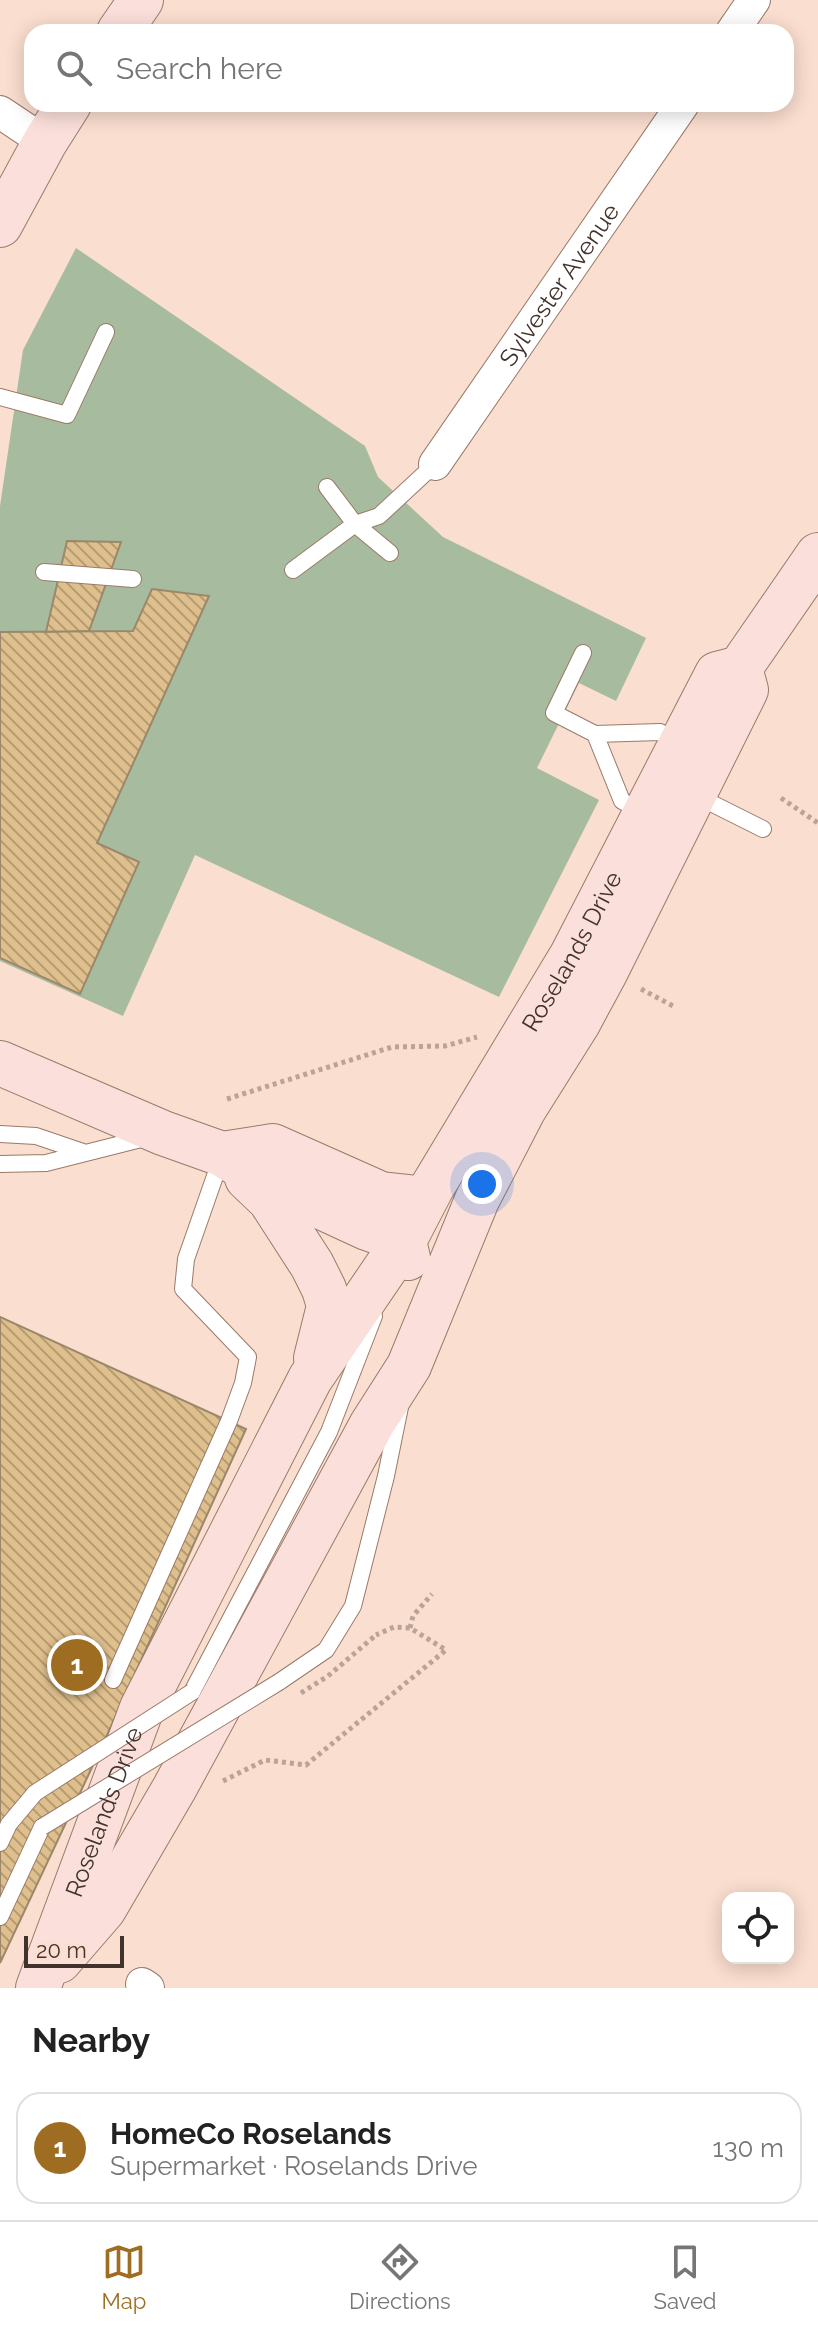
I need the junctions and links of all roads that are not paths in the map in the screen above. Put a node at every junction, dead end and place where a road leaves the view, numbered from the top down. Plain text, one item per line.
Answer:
1 (141, 0) edge
2 (754, 0) edge
3 (124, 24) edge
4 (738, 24) edge
5 (0, 112) edge
6 (64, 112) edge
7 (677, 112) edge
8 (45, 142) junction
9 (0, 225) edge
10 (106, 332) dead end
11 (0, 397) edge
12 (435, 464) joint
13 (327, 487) dead end
14 (355, 524) junction
15 (390, 553) dead end
16 (818, 555) edge
17 (293, 570) dead end
18 (44, 572) dead end
19 (133, 579) dead end
20 (583, 653) dead end
21 (740, 668) junction
22 (595, 734) junction
23 (682, 743) junction
24 (694, 794) junction
25 (645, 813) junction
26 (763, 829) dead end
27 (0, 1063) edge
28 (163, 1133) junction
29 (0, 1134) edge
30 (85, 1152) junction
31 (222, 1154) junction
32 (0, 1164) edge
33 (431, 1189) junction
34 (381, 1194) junction
35 (477, 1200) junction
36 (404, 1241) junction
37 (409, 1366) junction
38 (310, 1379) junction
39 (372, 1424) junction
40 (113, 1680) dead end
41 (0, 1843) edge
42 (0, 1917) edge
43 (38, 1986) edge

1 - 3 street
2 - 4 street
5 - 8 street
6 - 8 street
7 - 12 street, Sylvester Avenue
8 - 9 street
10 - 11 lane
12 - 14 lane
13 - 14 lane
14 - 15 lane
14 - 17 lane
16 - 21 street, Roselands Drive
18 - 19 lane
20 - 22 lane
21 - 23 street, Roselands Drive
21 - 24 street, Roselands Drive
22 - 23 lane
22 - 25 lane
23 - 25 street, Roselands Drive
24 - 26 lane
24 - 35 street, Roselands Drive
25 - 33 street, Roselands Drive
27 - 28 street
28 - 30 lane
28 - 31 street
29 - 30 lane
30 - 32 lane
31 - 34 street
31 - 36 street
31 - 38 street
31 - 40 lane
33 - 34 street
33 - 36 street, Roselands Drive
34 - 36 street, Roselands Drive
35 - 36 street, Roselands Drive
35 - 37 street, Roselands Drive
36 - 38 street, Roselands Drive
36 - 39 street, Roselands Drive
36 - 41 lane, bridge
37 - 39 street, Roselands Drive
37 - 42 lane, bridge
38 - 43 street, Roselands Drive
39 - 43 street, Roselands Drive

